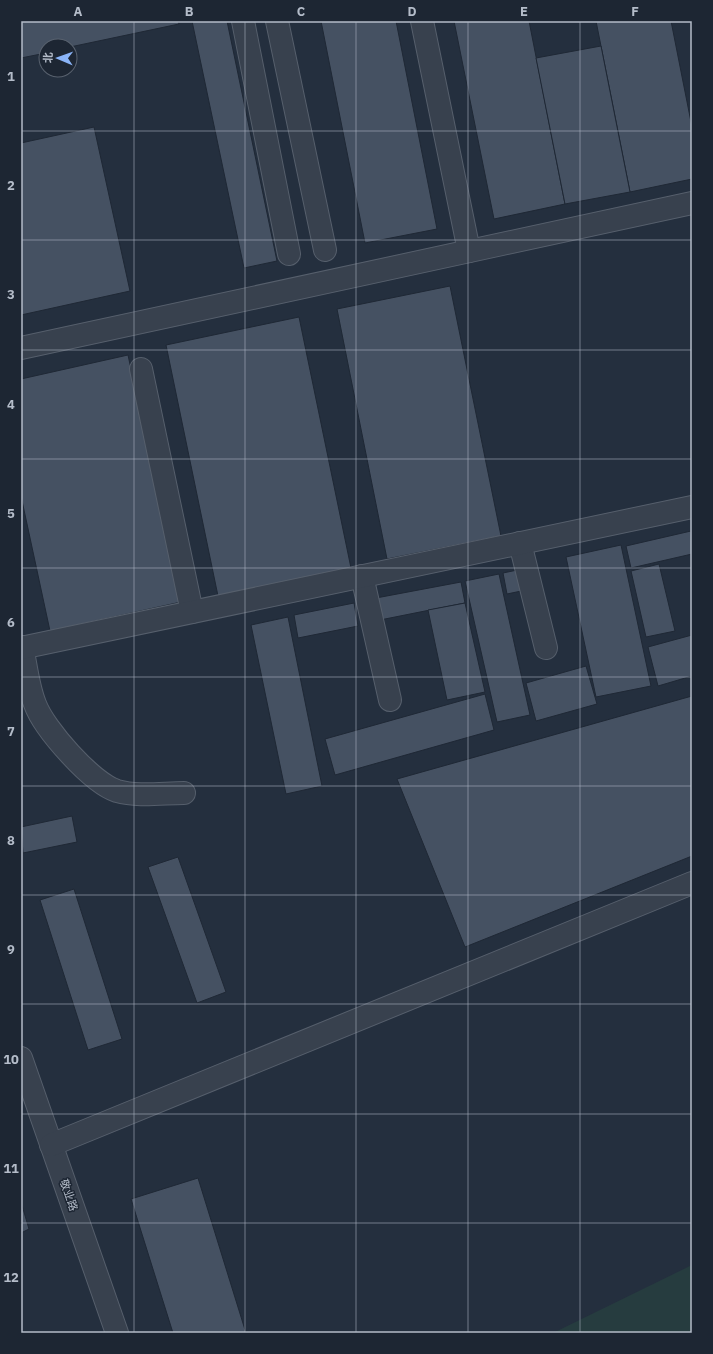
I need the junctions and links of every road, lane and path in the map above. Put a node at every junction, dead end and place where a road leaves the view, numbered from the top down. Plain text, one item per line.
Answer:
1 (243, 21) edge
2 (277, 21) edge
3 (422, 21) edge
4 (692, 203) edge
5 (325, 250) dead end
6 (469, 251) junction
7 (289, 254) dead end
8 (21, 348) edge
9 (141, 369) dead end
10 (692, 507) edge
11 (520, 543) junction
12 (362, 576) junction
13 (192, 612) junction
14 (22, 647) edge
15 (546, 648) dead end
16 (390, 700) dead end
17 (184, 793) dead end
18 (692, 883) edge
19 (21, 1058) edge
20 (51, 1145) junction
21 (117, 1333) edge

1 - 7 street
2 - 5 street
3 - 6 street
4 - 6 street
6 - 8 street
9 - 13 street
10 - 11 street
11 - 12 street
11 - 15 street
12 - 13 street
12 - 16 street
13 - 14 street
14 - 17 street
18 - 20 street
19 - 20 street, 敬业路
20 - 21 street, 敬业路

